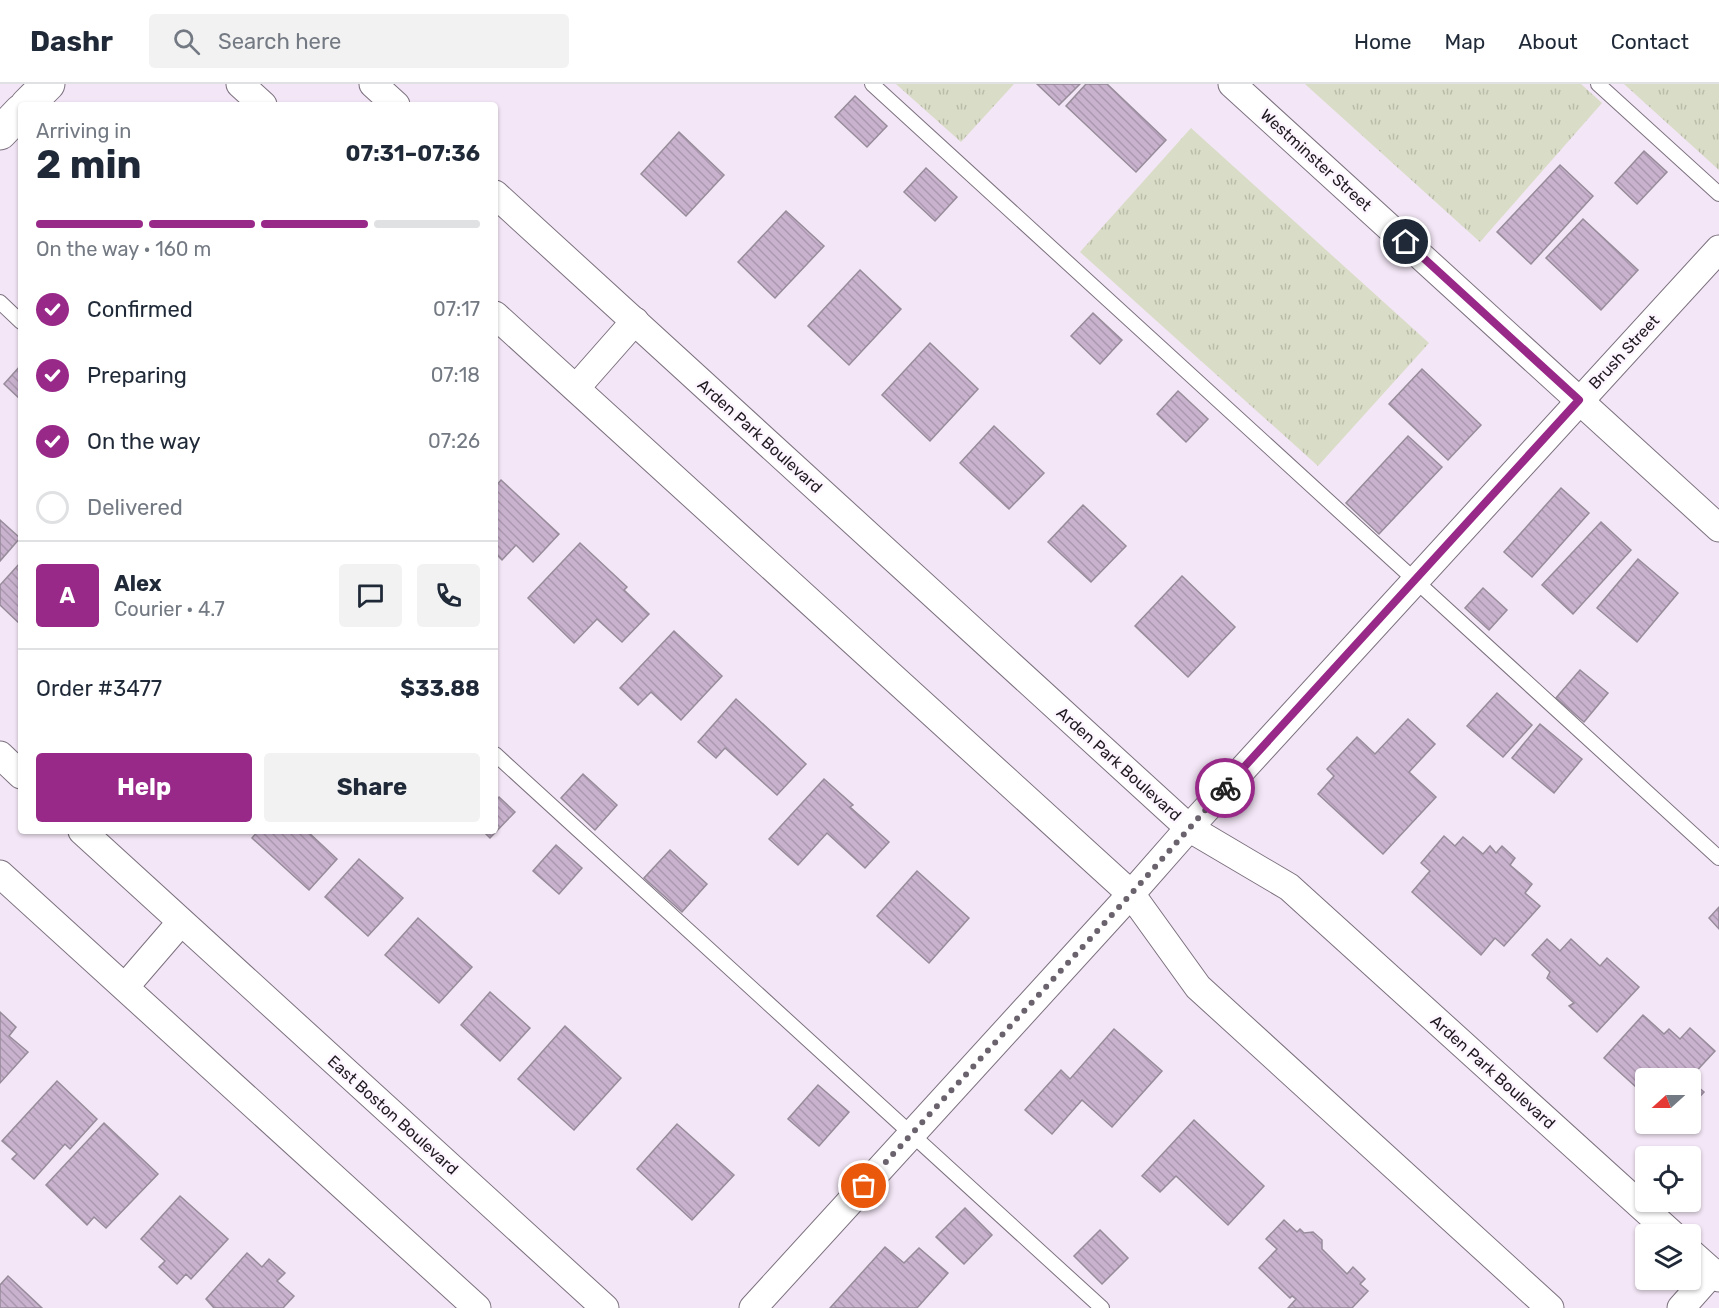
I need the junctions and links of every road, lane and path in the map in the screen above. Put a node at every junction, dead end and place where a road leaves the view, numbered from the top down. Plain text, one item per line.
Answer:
1 (48, 84) edge
2 (240, 84) edge
3 (373, 84) edge
4 (872, 84) edge
5 (1232, 84) edge
6 (1598, 84) edge
7 (30, 102) edge
8 (260, 102) edge
9 (393, 102) edge
10 (18, 114) edge
11 (0, 133) edge
12 (1719, 194) edge
13 (498, 197) edge
14 (1719, 249) edge
15 (0, 302) edge
16 (498, 318) edge
17 (18, 319) edge
18 (635, 321) junction
19 (576, 388) junction
20 (1579, 400) junction
21 (1719, 528) edge
22 (1415, 580) junction
23 (0, 755) edge
24 (498, 757) edge
25 (18, 772) edge
26 (1188, 828) junction
27 (85, 834) edge
28 (1719, 858) edge
29 (0, 874) edge
30 (1131, 894) junction
31 (181, 922) junction
32 (125, 987) junction
33 (912, 1134) junction
34 (1660, 1224) edge
35 (1701, 1262) edge
36 (1716, 1275) edge
37 (477, 1308) edge
38 (605, 1308) edge
39 (753, 1308) edge
40 (1102, 1308) edge
41 (1550, 1308) edge
42 (1682, 1308) edge

1 - 7 street
2 - 8 street
3 - 9 street
4 - 22 lane
5 - 20 street, Westminster Street
6 - 12 lane
10 - 11 street
13 - 18 street, Arden Park Boulevard
14 - 20 street, Brush Street
15 - 17 lane
16 - 19 street
18 - 19 street
18 - 26 street, Arden Park Boulevard
19 - 30 street
20 - 21 street, Westminster Street
20 - 22 street, Brush Street
22 - 26 street, Brush Street
22 - 28 lane
23 - 25 street
24 - 33 lane
26 - 30 street, Brush Street
26 - 34 street, Arden Park Boulevard
27 - 31 street, East Boston Boulevard
29 - 32 street
30 - 33 street, Brush Street
30 - 41 street
31 - 32 street
31 - 38 street, East Boston Boulevard
32 - 37 street
33 - 39 street, Brush Street
33 - 40 lane
35 - 36 street
36 - 42 street

